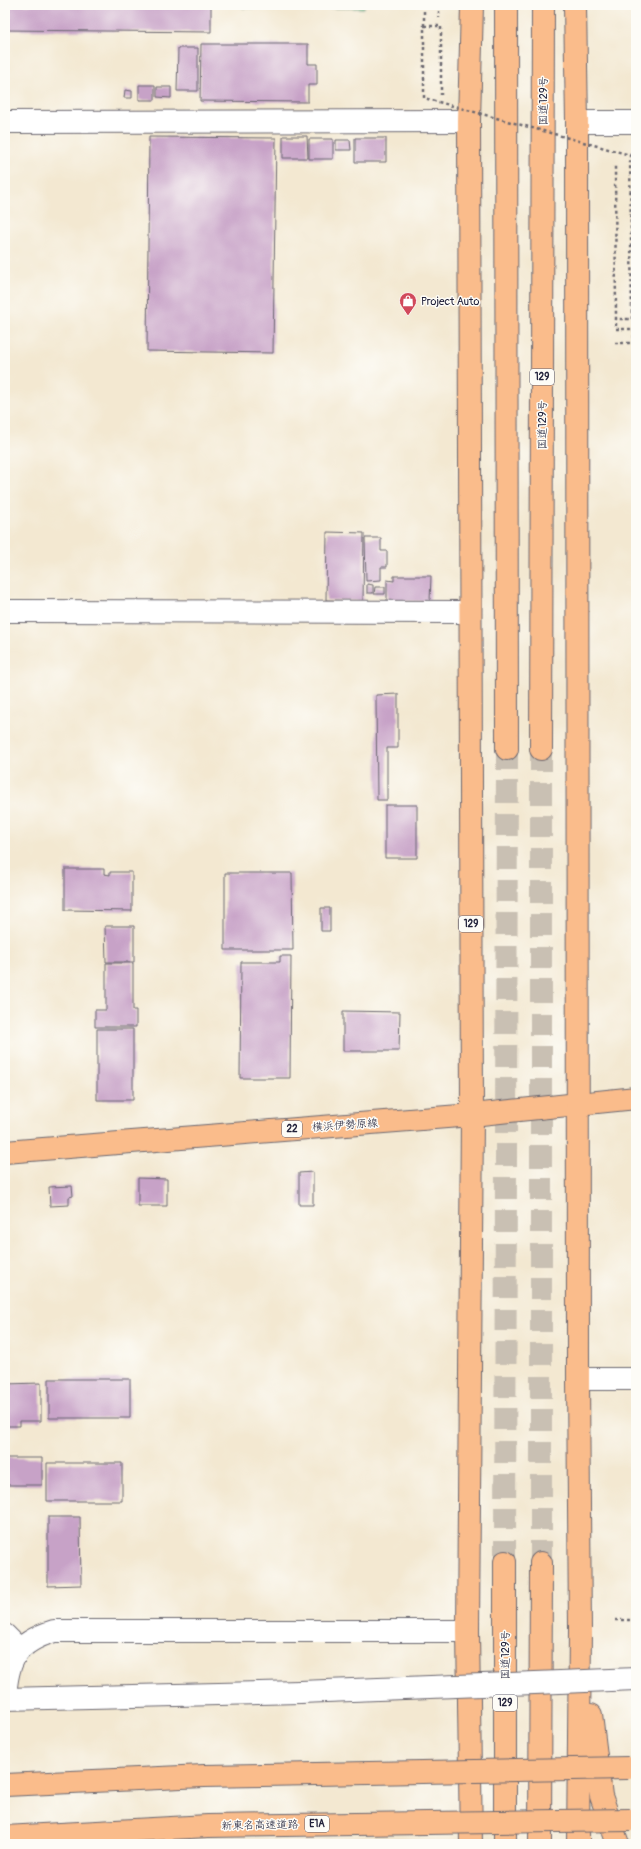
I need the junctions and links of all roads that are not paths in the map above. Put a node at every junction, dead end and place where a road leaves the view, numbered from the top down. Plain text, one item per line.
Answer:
1 (472, 5) edge
2 (506, 5) edge
3 (543, 5) edge
4 (575, 5) edge
5 (469, 121) junction
6 (5, 122) edge
7 (577, 122) junction
8 (636, 122) edge
9 (5, 611) edge
10 (470, 612) junction
11 (507, 749) tunnel mouth
12 (541, 749) tunnel mouth
13 (636, 1098) edge
14 (578, 1104) junction
15 (472, 1115) junction
16 (5, 1152) edge
17 (578, 1378) junction
18 (636, 1380) edge
19 (505, 1562) tunnel mouth
20 (540, 1563) tunnel mouth
21 (580, 1630) junction
22 (468, 1631) junction
23 (12, 1642) edge
24 (636, 1679) edge
25 (5, 1699) edge
26 (633, 1768) edge
27 (5, 1785) edge
28 (634, 1820) edge
29 (5, 1837) edge
30 (471, 1844) edge
31 (505, 1844) edge
32 (540, 1844) edge
33 (578, 1844) edge
34 (618, 1844) edge

1 - 5 main road, 129
2 - 11 main road
3 - 12 main road, 国道129号 / 129
4 - 7 main road
5 - 6 street
5 - 10 main road, 129
7 - 8 street
7 - 14 main road
9 - 10 street
10 - 15 main road, 129
13 - 14 main road, 横浜伊勢原線 / 22
14 - 15 main road, 横浜伊勢原線 / 22
14 - 17 main road
15 - 16 main road, 横浜伊勢原線 / 22
15 - 22 main road, 129
17 - 18 street
17 - 21 main road
19 - 31 main road, 国道129号 / 129
20 - 32 main road
21 - 33 main road
21 - 34 main road
22 - 23 street
22 - 30 main road, 129
23 - 25 street
24 - 25 street, bridge
26 - 27 main road, bridge
28 - 29 main road, 新東名高速道路 / E1A, bridge

